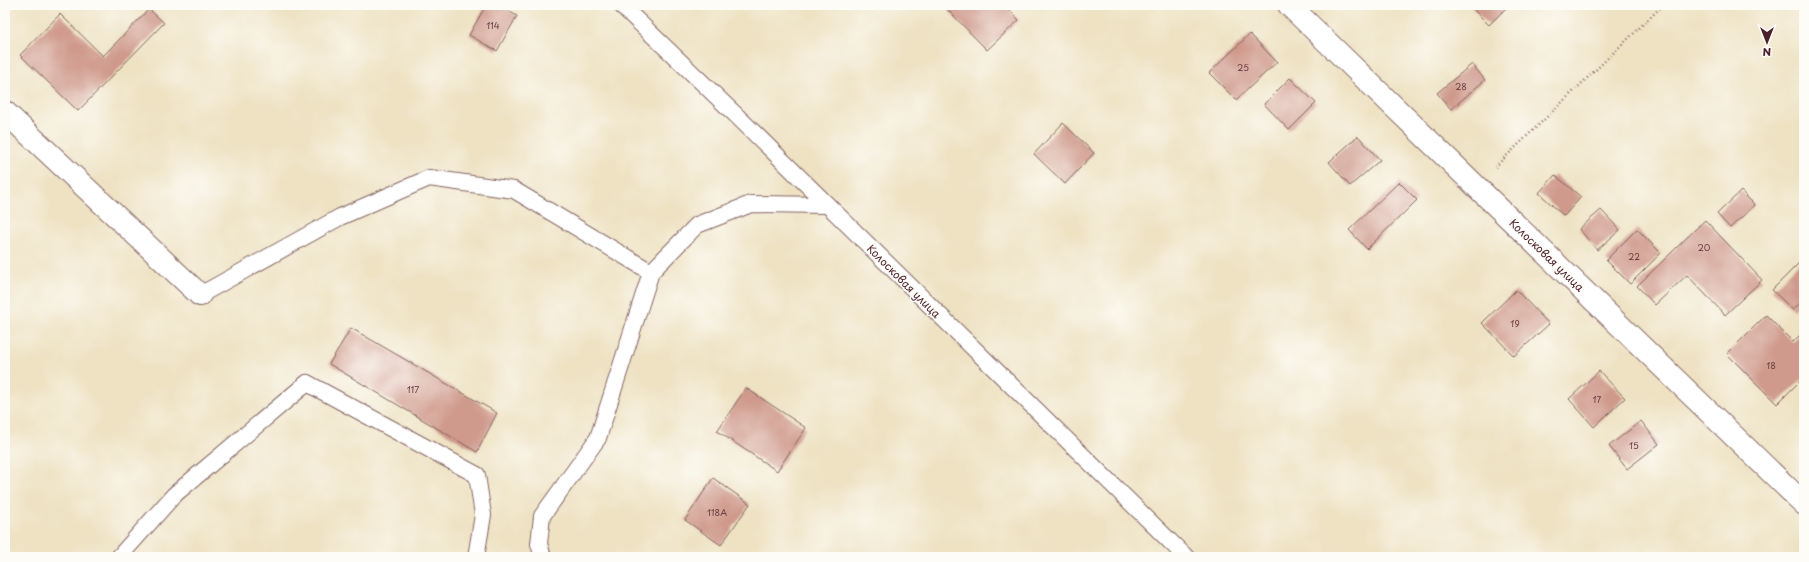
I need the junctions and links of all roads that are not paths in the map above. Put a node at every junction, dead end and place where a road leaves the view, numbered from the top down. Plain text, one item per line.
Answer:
1 (621, 5) edge
2 (1290, 5) edge
3 (5, 112) edge
4 (827, 205) junction
5 (651, 272) junction
6 (200, 295) joint
7 (1804, 504) edge
8 (119, 557) edge
9 (476, 557) edge
10 (543, 557) edge
11 (1186, 557) edge

1 - 4 lane, Колосковая улица
2 - 7 street, Колосковая улица
3 - 6 street
4 - 5 lane
4 - 11 lane, Колосковая улица
5 - 6 lane
5 - 10 lane
8 - 9 lane

